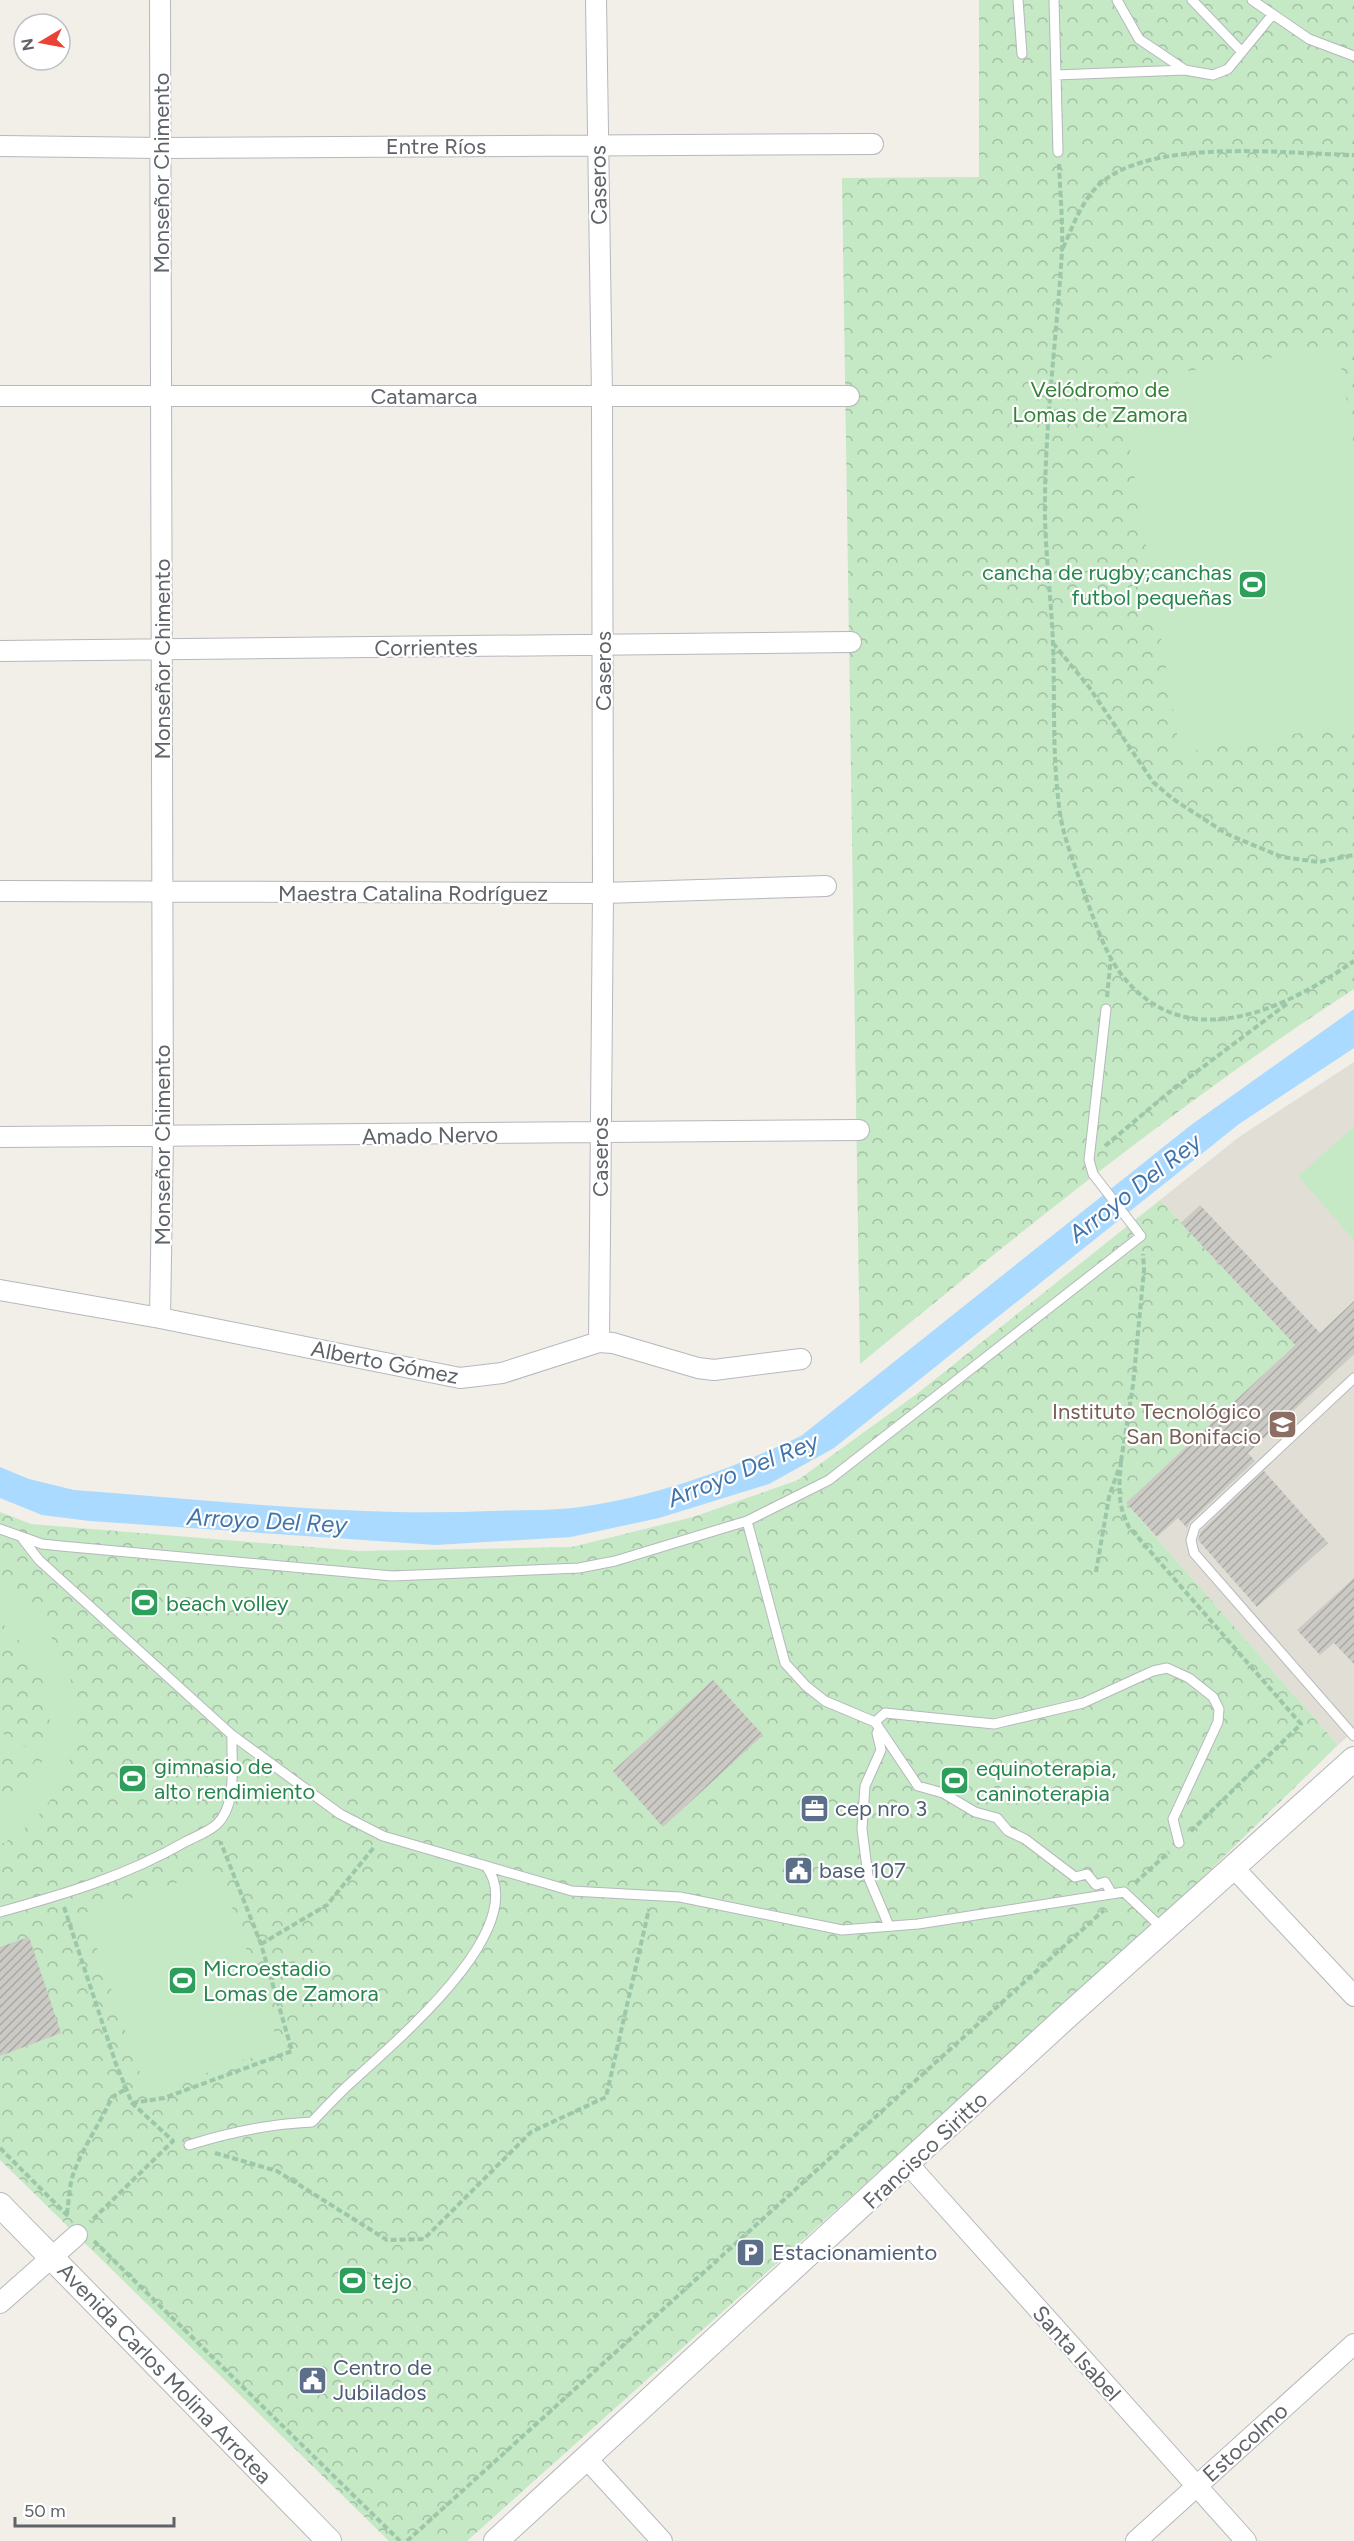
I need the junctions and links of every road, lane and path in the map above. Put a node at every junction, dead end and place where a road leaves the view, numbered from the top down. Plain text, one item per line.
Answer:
1 (160, 0) edge
2 (596, 0) edge
3 (1018, 0) edge
4 (1054, 0) edge
5 (1117, 0) edge
6 (1192, 0) edge
7 (1252, 0) edge
8 (1273, 15) junction
9 (1242, 52) junction
10 (1022, 54) dead end
11 (1354, 56) edge
12 (1185, 70) junction
13 (1056, 75) junction
14 (873, 144) dead end
15 (597, 145) junction
16 (0, 146) edge
17 (161, 148) junction
18 (1058, 152) joint
19 (1354, 155) edge
20 (1062, 251) junction
21 (0, 396) edge
22 (161, 396) junction
23 (602, 396) junction
24 (849, 396) dead end
25 (851, 642) dead end
26 (1053, 643) junction
27 (603, 645) junction
28 (162, 650) junction
29 (0, 651) edge
30 (1354, 855) edge
31 (826, 886) dead end
32 (0, 891) edge
33 (162, 893) junction
34 (603, 893) junction
35 (1111, 956) junction
36 (1354, 961) edge
37 (1291, 1001) junction
38 (1106, 1009) joint
39 (859, 1130) dead end
40 (600, 1133) junction
41 (0, 1137) edge
42 (163, 1137) junction
43 (1089, 1160) junction
44 (1141, 1236) junction
45 (0, 1290) edge
46 (160, 1318) junction
47 (599, 1342) junction
48 (801, 1359) dead end
49 (1354, 1378) edge
50 (1121, 1461) junction
51 (747, 1521) junction
52 (0, 1529) edge
53 (22, 1538) junction
54 (1096, 1572) dead end
55 (875, 1722) junction
56 (232, 1735) junction
57 (1354, 1736) edge
58 (1354, 1759) edge
59 (383, 1836) junction
60 (1179, 1843) junction
61 (210, 1845) dead end
62 (486, 1866) junction
63 (1233, 1867) junction
64 (1124, 1892) junction
65 (1112, 1894) junction
66 (60, 1895) junction
67 (653, 1895) junction
68 (0, 1912) edge
69 (889, 1926) junction
70 (1164, 1930) junction
71 (261, 1944) junction
72 (1354, 1996) edge
73 (126, 2089) junction
74 (132, 2103) junction
75 (173, 2141) junction
76 (189, 2145) junction
77 (0, 2148) edge
78 (909, 2165) junction
79 (0, 2205) edge
80 (67, 2214) junction
81 (80, 2233) junction
82 (51, 2257) junction
83 (0, 2303) edge
84 (1354, 2344) edge
85 (588, 2460) junction
86 (1197, 2486) junction
87 (329, 2541) edge
88 (400, 2541) edge
89 (407, 2541) edge
90 (496, 2541) edge
91 (662, 2541) edge
92 (1136, 2541) edge
93 (1246, 2541) edge

1 - 17 street, Monseñor Chimento
2 - 15 street, Caseros
3 - 10 lane
4 - 13 lane
5 - 12 lane
6 - 9 lane
7 - 8 lane
8 - 9 lane
8 - 11 lane
9 - 12 lane
12 - 13 lane
13 - 18 lane
14 - 15 street, Entre Ríos
15 - 17 street, Entre Ríos
15 - 23 street, Caseros
16 - 17 street, Entre Ríos
17 - 22 street, Monseñor Chimento
18 - 20 path
19 - 20 path
20 - 26 path
21 - 22 street, Catamarca
22 - 23 street, Catamarca
22 - 28 street, Monseñor Chimento
23 - 24 street, Catamarca
23 - 27 street, Caseros
25 - 27 street, Corrientes
26 - 30 path
26 - 35 path
27 - 28 street, Corrientes
27 - 34 street, Caseros
28 - 29 street, Corrientes
28 - 33 street, Monseñor Chimento
31 - 34 street, Maestra Catalina Rodríguez
32 - 33 street, Maestra Catalina Rodríguez
33 - 34 street, Maestra Catalina Rodríguez
33 - 42 street, Monseñor Chimento
34 - 40 street, Caseros
35 - 37 path
35 - 38 path
36 - 37 path
37 - 43 path
38 - 43 lane
39 - 40 street, Amado Nervo
40 - 42 street, Amado Nervo
40 - 47 street, Caseros
41 - 42 street, Amado Nervo
42 - 46 street, Monseñor Chimento
43 - 44 lane
44 - 50 path
44 - 51 lane
45 - 46 street, Alberto Gómez
46 - 47 street, Alberto Gómez
47 - 48 street, Alberto Gómez
49 - 57 lane
50 - 54 path
50 - 60 path
51 - 53 lane
51 - 55 lane
52 - 53 lane
53 - 56 lane
55 - 60 lane
55 - 65 lane
55 - 69 lane
56 - 59 lane
56 - 66 lane
58 - 63 street, Francisco Siritto
59 - 62 lane
59 - 71 path
60 - 64 path
61 - 71 path
62 - 67 lane
62 - 76 lane
63 - 70 street, Francisco Siritto
63 - 72 street
64 - 65 lane
64 - 70 lane
64 - 89 path
65 - 69 lane
66 - 68 lane
66 - 73 path
67 - 69 lane
67 - 76 path
70 - 78 street, Francisco Siritto
71 - 74 path
73 - 74 path
73 - 80 path
74 - 75 path
75 - 76 path
75 - 81 path
77 - 80 path
78 - 85 street, Francisco Siritto
78 - 86 street, Santa Isabel
79 - 82 street, Avenida Carlos Molina Arrotea
80 - 81 path
81 - 82 street
81 - 88 path
82 - 83 street
82 - 87 street, Avenida Carlos Molina Arrotea
84 - 86 street, Estocolmo
85 - 90 street, Francisco Siritto
85 - 91 street
86 - 92 street, Estocolmo
86 - 93 street, Santa Isabel

